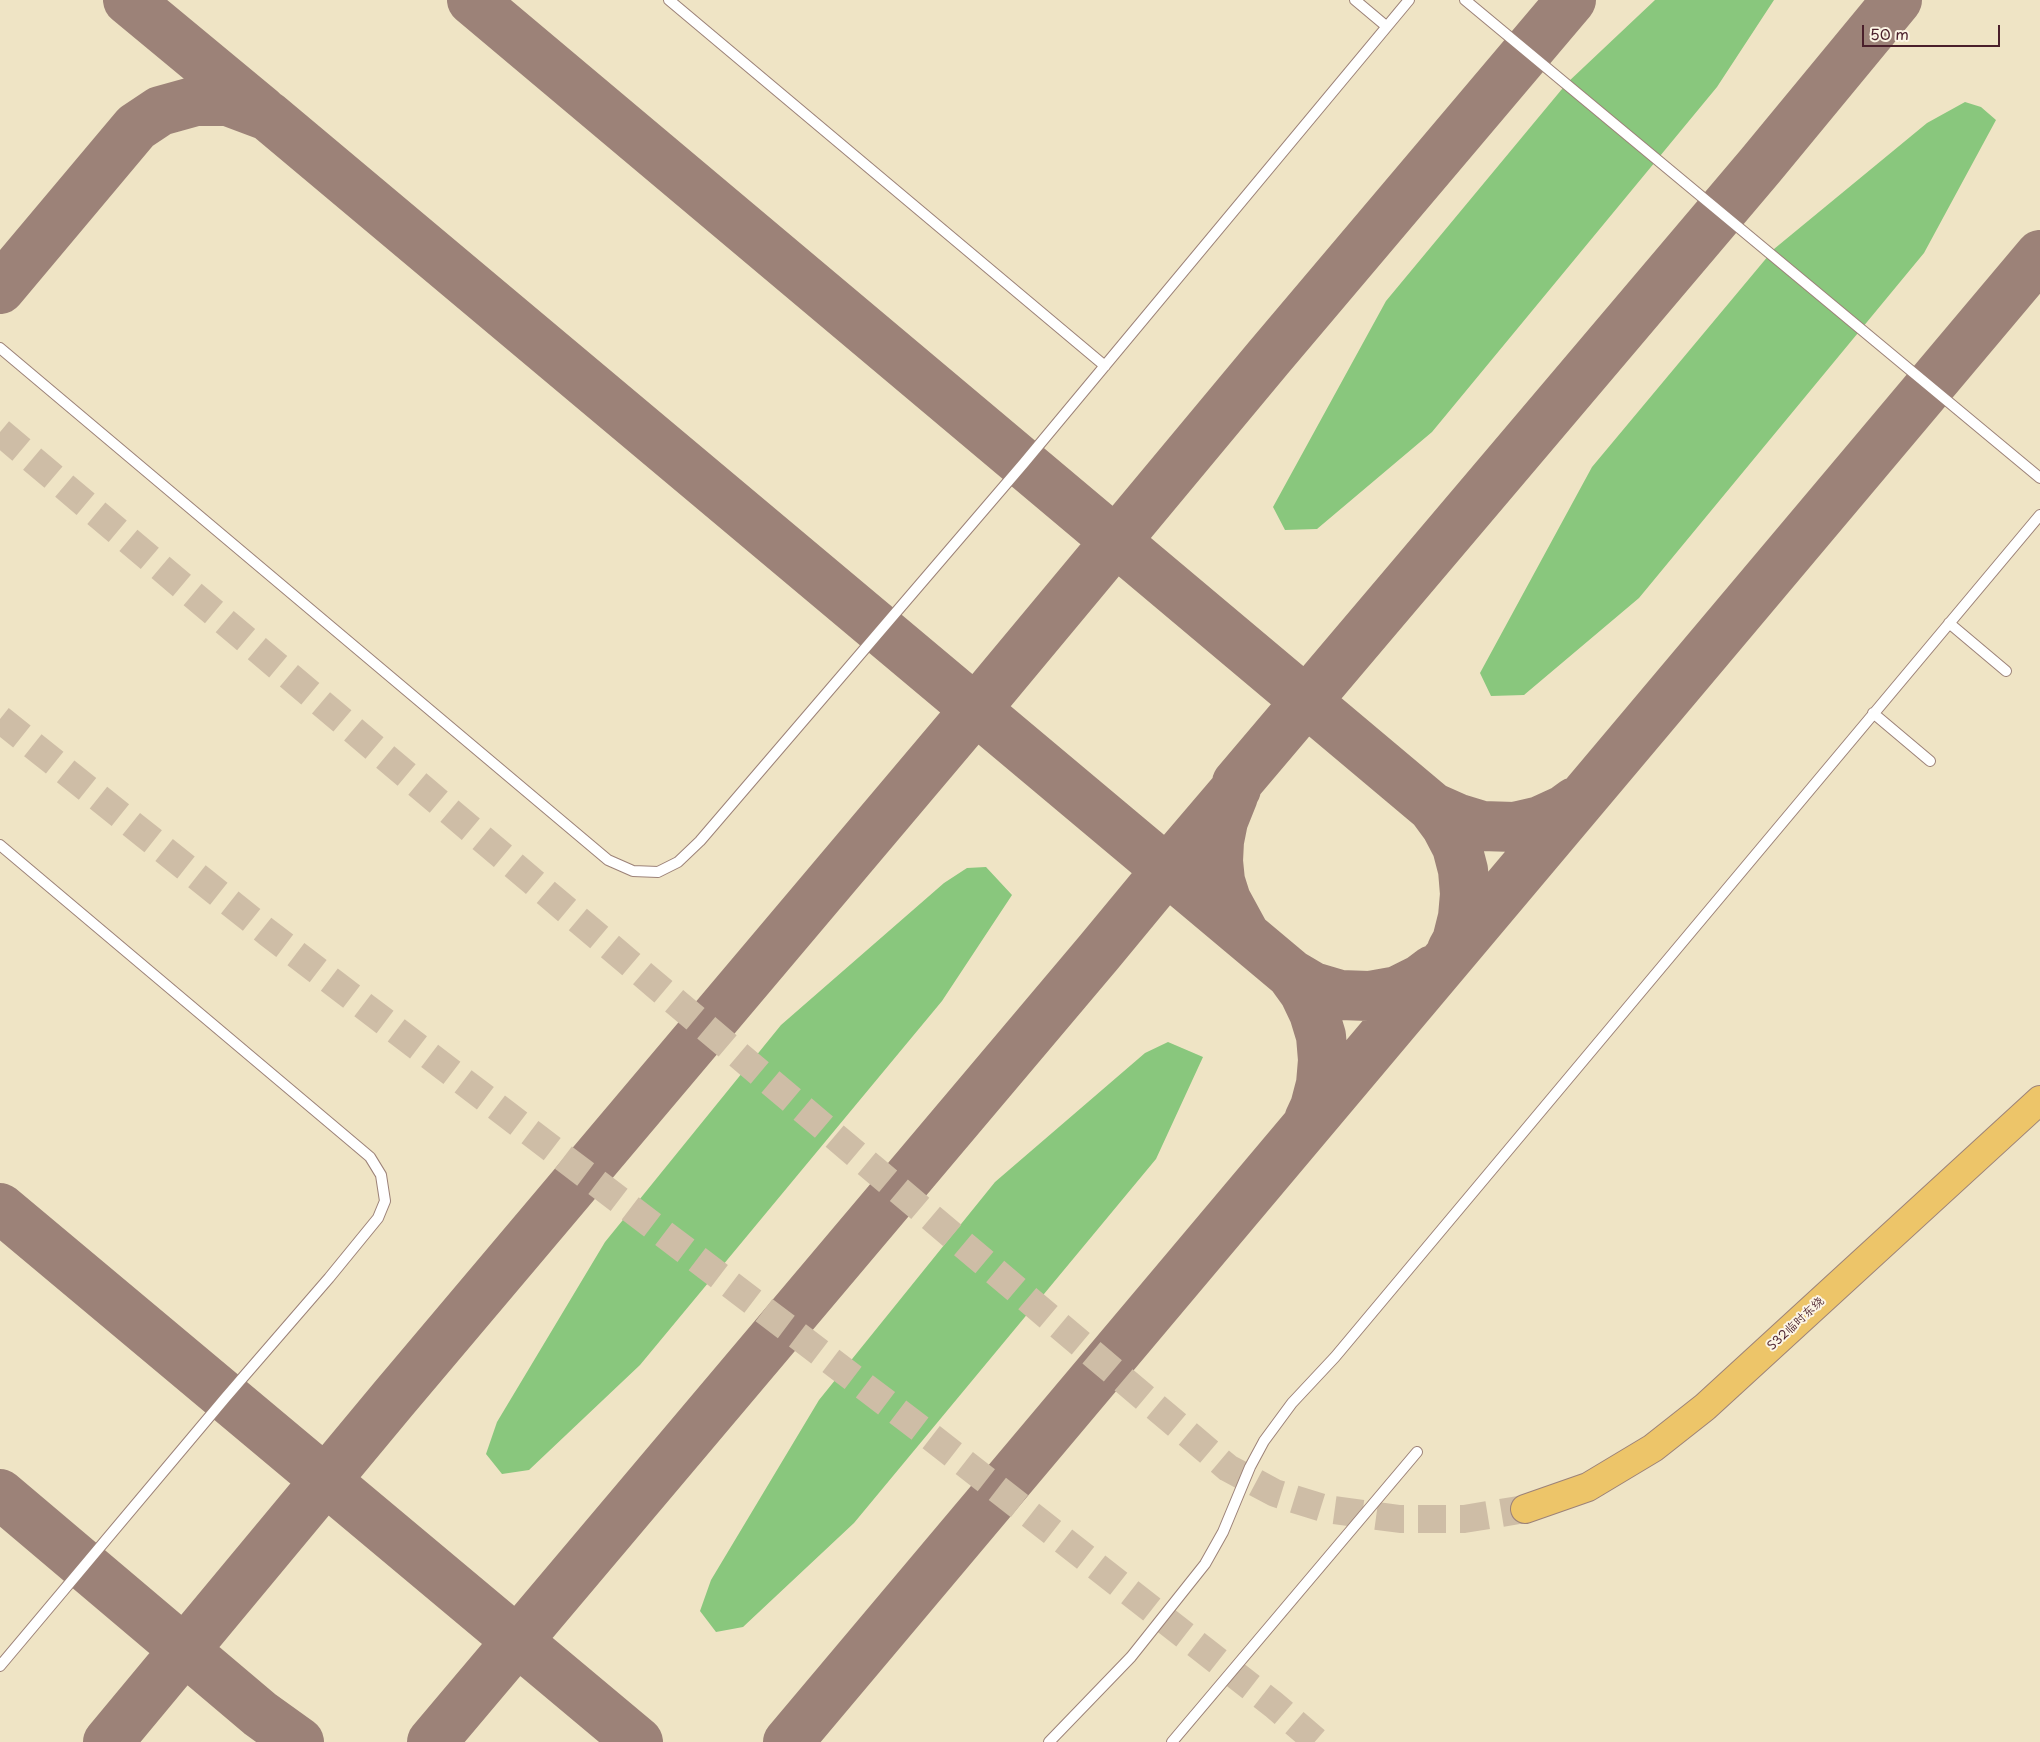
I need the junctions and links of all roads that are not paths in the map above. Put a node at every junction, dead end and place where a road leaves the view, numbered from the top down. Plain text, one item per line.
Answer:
1 (669, 0) edge
2 (1355, 0) edge
3 (1409, 0) edge
4 (1465, 0) edge
5 (1386, 26) junction
6 (0, 348) edge
7 (1104, 366) junction
8 (2040, 478) edge
9 (2040, 514) edge
10 (1949, 623) junction
11 (2006, 671) dead end
12 (1873, 714) junction
13 (1930, 761) dead end
14 (0, 845) edge
15 (2040, 1100) edge
16 (1417, 1452) dead end
17 (1525, 1509) tunnel mouth
18 (1, 1662) edge
19 (1050, 1742) edge
20 (1172, 1742) edge

1 - 7 lane
2 - 5 lane
3 - 5 lane
4 - 8 lane
5 - 7 lane
6 - 7 lane
9 - 10 lane
10 - 11 lane
10 - 12 lane
12 - 13 lane
12 - 19 lane
14 - 18 lane
15 - 17 highway, S32临时东绕
16 - 20 lane

